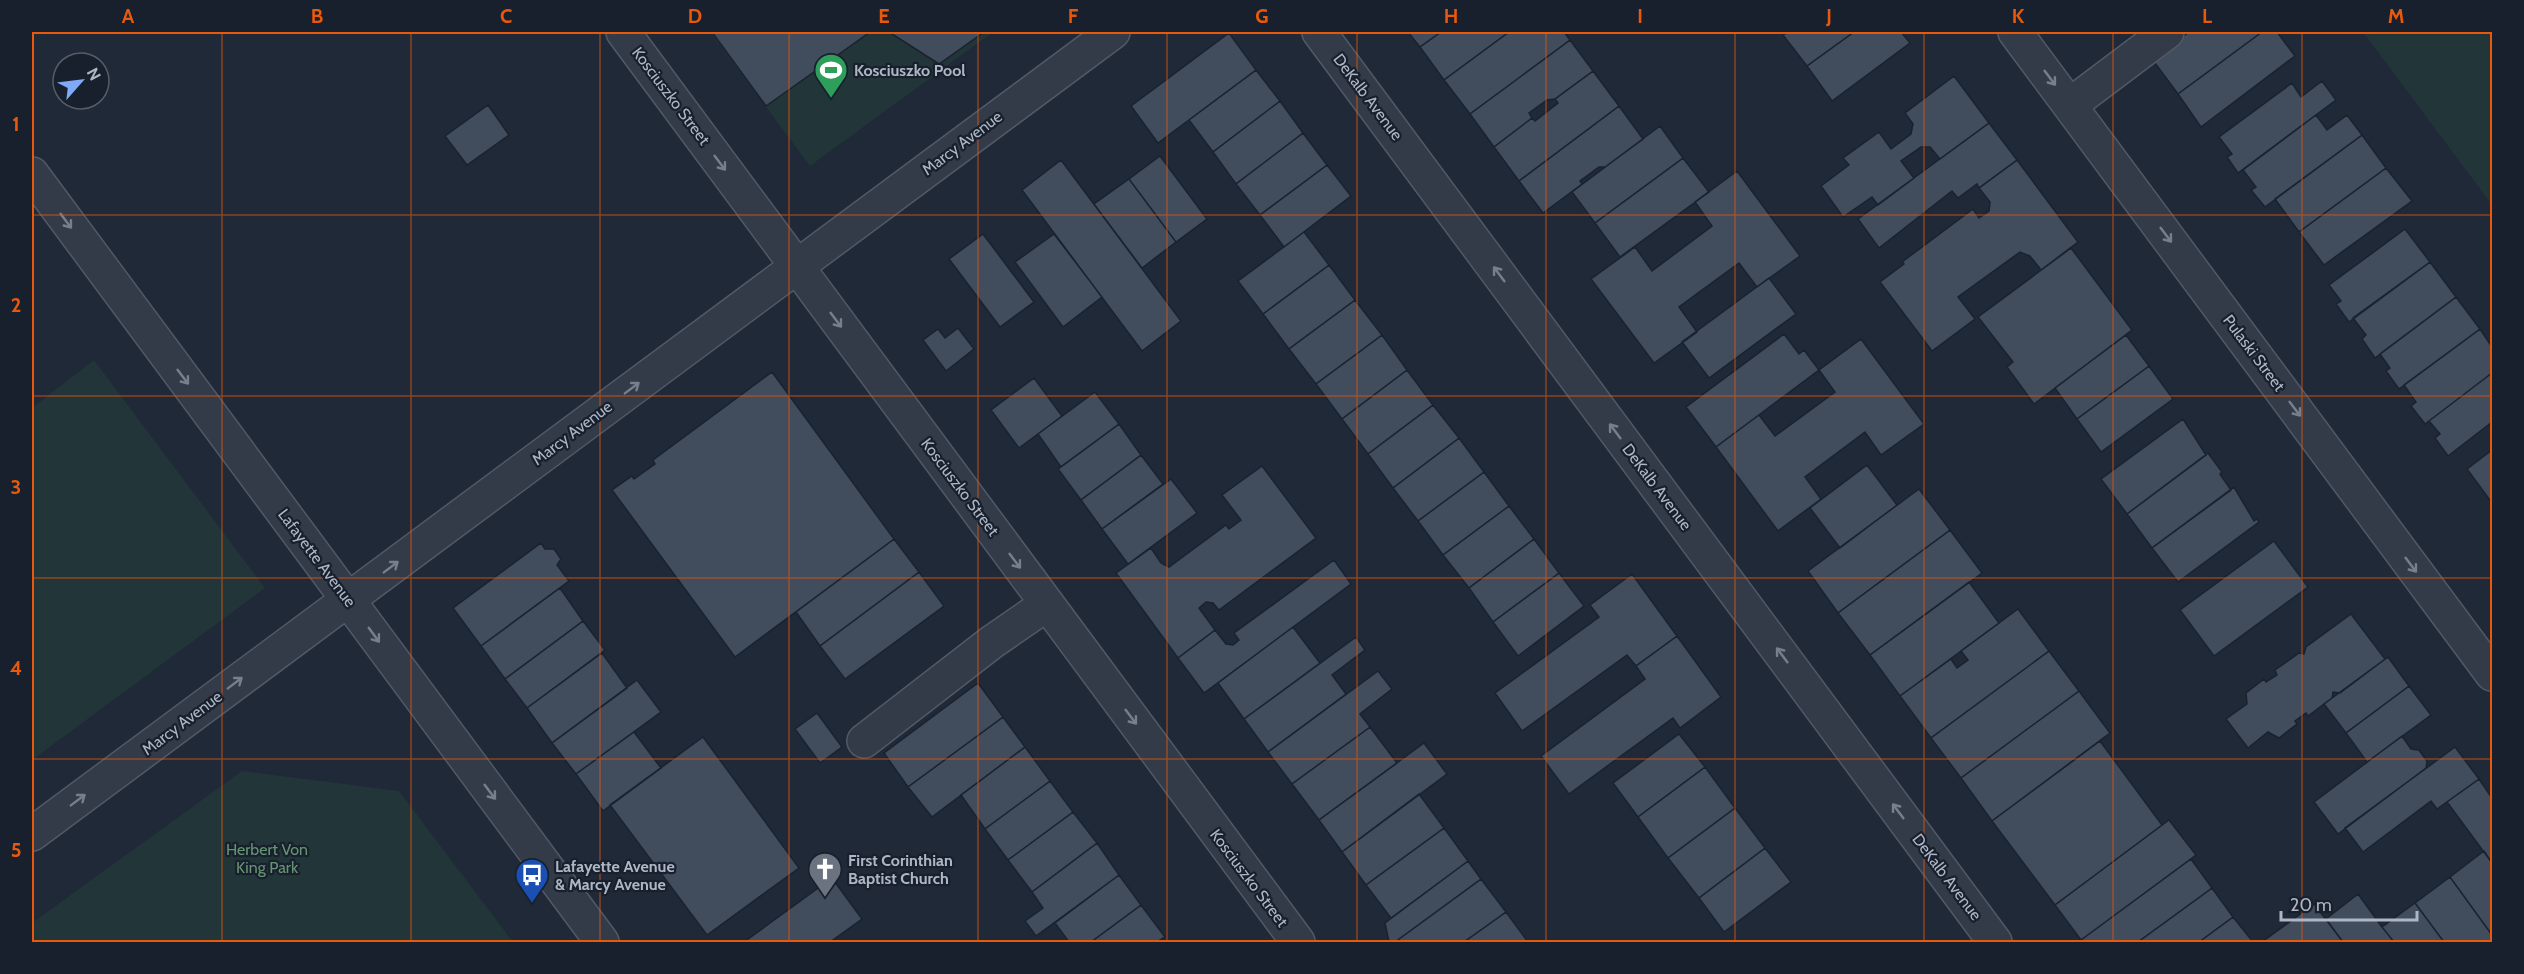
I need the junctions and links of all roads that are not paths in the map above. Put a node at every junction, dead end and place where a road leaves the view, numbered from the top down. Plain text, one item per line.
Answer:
1 (623, 32) edge
2 (1113, 32) edge
3 (1319, 32) edge
4 (2015, 32) edge
5 (2167, 32) edge
6 (2070, 105) junction
7 (32, 174) edge
8 (796, 266) junction
9 (348, 599) junction
10 (1047, 604) junction
11 (2493, 674) edge
12 (864, 741) dead end
13 (32, 834) edge
14 (602, 942) edge
15 (1296, 942) edge
16 (1995, 942) edge

1 -> 8 street, Kosciuszko Street
2 - 8 street, Marcy Avenue
16 -> 3 street, DeKalb Avenue
4 -> 6 street, Pulaski Street
5 - 6 street
6 -> 11 street, Pulaski Street
7 -> 9 street, Lafayette Avenue
9 -> 8 street, Marcy Avenue
8 -> 10 street, Kosciuszko Street
13 -> 9 street, Marcy Avenue
9 -> 14 street, Lafayette Avenue
10 - 12 street
10 -> 15 street, Kosciuszko Street

